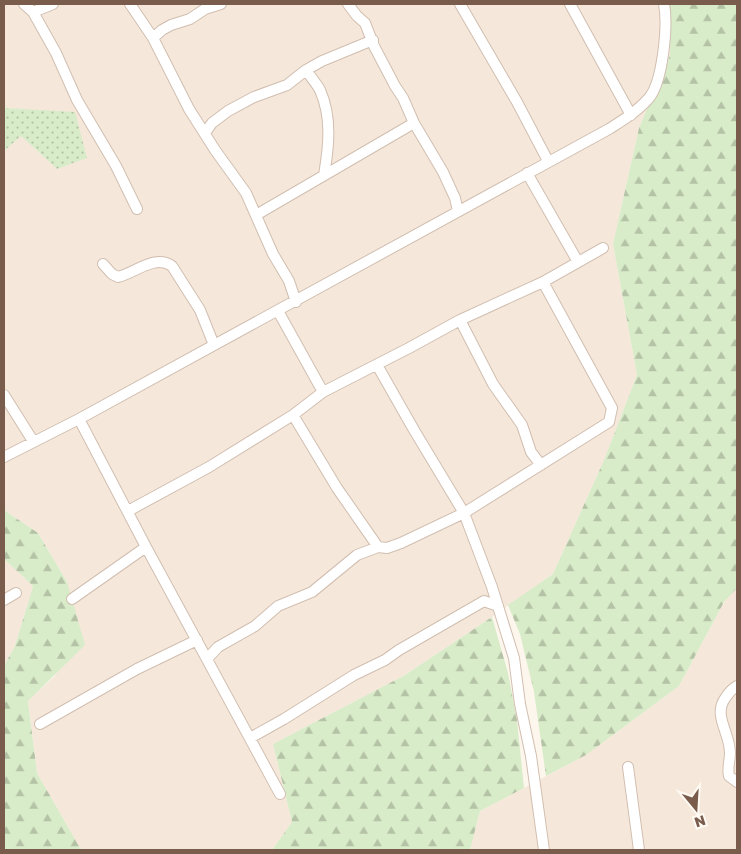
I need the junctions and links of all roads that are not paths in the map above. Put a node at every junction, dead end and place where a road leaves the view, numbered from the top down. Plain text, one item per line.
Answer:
1 (24, 4) edge
2 (53, 4) edge
3 (130, 4) edge
4 (221, 4) edge
5 (348, 4) edge
6 (460, 4) edge
7 (570, 4) edge
8 (664, 4) edge
9 (33, 12) junction
10 (153, 38) junction
11 (372, 40) junction
12 (306, 70) junction
13 (631, 115) junction
14 (414, 123) junction
15 (205, 133) junction
16 (548, 161) junction
17 (527, 173) junction
18 (324, 175) junction
19 (138, 209) dead end
20 (458, 211) junction
21 (256, 215) junction
22 (604, 248) dead end
23 (578, 262) junction
24 (103, 264) dead end
25 (543, 282) junction
26 (296, 302) junction
27 (278, 311) junction
28 (460, 320) junction
29 (214, 345) junction
30 (377, 365) junction
31 (323, 392) junction
32 (4, 394) edge
33 (293, 415) junction
34 (79, 420) junction
35 (33, 441) junction
36 (4, 457) edge
37 (541, 465) junction
38 (128, 511) junction
39 (464, 513) junction
40 (146, 547) junction
41 (378, 547) junction
42 (16, 593) dead end
43 (72, 599) dead end
44 (4, 600) edge
45 (498, 606) junction
46 (197, 640) junction
47 (207, 659) junction
48 (737, 686) edge
49 (40, 724) dead end
50 (250, 738) junction
51 (628, 767) dead end
52 (737, 782) edge
53 (280, 794) dead end
54 (544, 850) edge
55 (639, 850) edge

1 - 9 street
2 - 9 street
3 - 10 street
4 - 10 street
5 - 11 street
6 - 16 street
7 - 13 street
8 - 13 street
9 - 19 street
10 - 15 street
11 - 12 street
11 - 14 street
12 - 15 street
12 - 18 street
13 - 16 street
14 - 18 street
14 - 20 street
15 - 21 street
16 - 17 street
17 - 20 street
17 - 23 street
18 - 21 street
20 - 26 street
21 - 26 street
22 - 23 street
23 - 25 street
24 - 29 street
25 - 28 street
25 - 37 street
26 - 27 street
27 - 29 street
27 - 31 street
28 - 30 street
28 - 37 street
29 - 34 street
30 - 31 street
30 - 39 street
31 - 33 street
32 - 35 street
33 - 38 street
33 - 41 street
34 - 35 street
34 - 38 street
35 - 36 street
37 - 39 street
38 - 40 street
39 - 41 street
39 - 45 street
40 - 43 street
40 - 46 street
41 - 47 street
42 - 44 street
45 - 50 street
45 - 54 street
46 - 47 street
46 - 49 street
47 - 50 street
48 - 52 street
50 - 53 street
51 - 55 street

